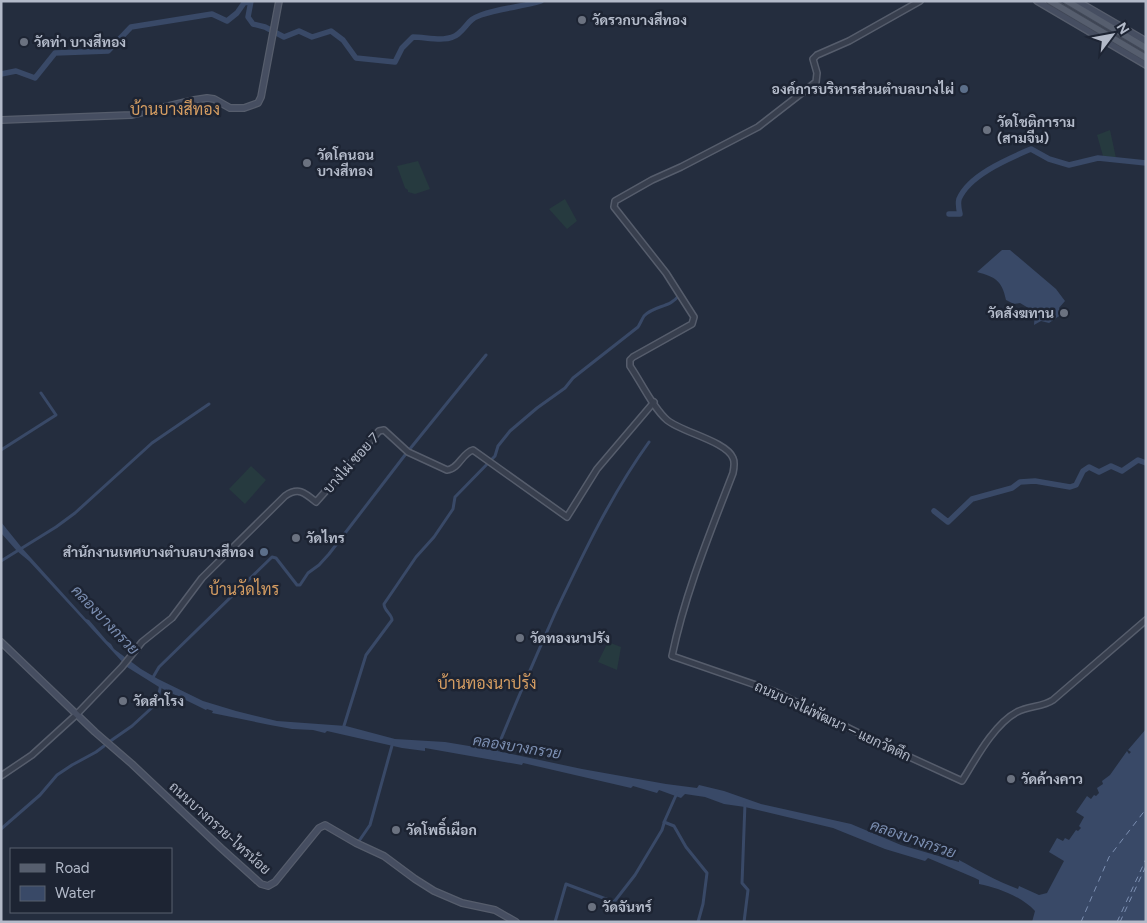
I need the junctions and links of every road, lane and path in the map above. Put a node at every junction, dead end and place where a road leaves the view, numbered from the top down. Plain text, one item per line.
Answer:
1 (279, 1) edge
2 (920, 1) edge
3 (1037, 1) edge
4 (1050, 1) edge
5 (1067, 1) edge
6 (1077, 1) edge
7 (1146, 41) edge
8 (1122, 44) junction
9 (1146, 48) edge
10 (1146, 58) edge
11 (1146, 64) edge
12 (1, 120) edge
13 (654, 402) junction
14 (1146, 620) edge
15 (1, 642) edge
16 (76, 715) junction
17 (1, 776) edge
18 (516, 922) edge

1 - 12 main road
2 - 13 street
3 - 11 main road
4 - 8 main road
5 - 9 main road
6 - 7 main road
8 - 10 main road
8 - 11 main road
13 - 14 street, ถนนบางไผ่พัฒนา – แยกวัดตึก
13 - 16 street, บางไผ่ ซอย 7
15 - 16 main road, ถนนบางกรวย-ไทรน้อย
16 - 17 street
16 - 18 main road, ถนนบางกรวย-ไทรน้อย

